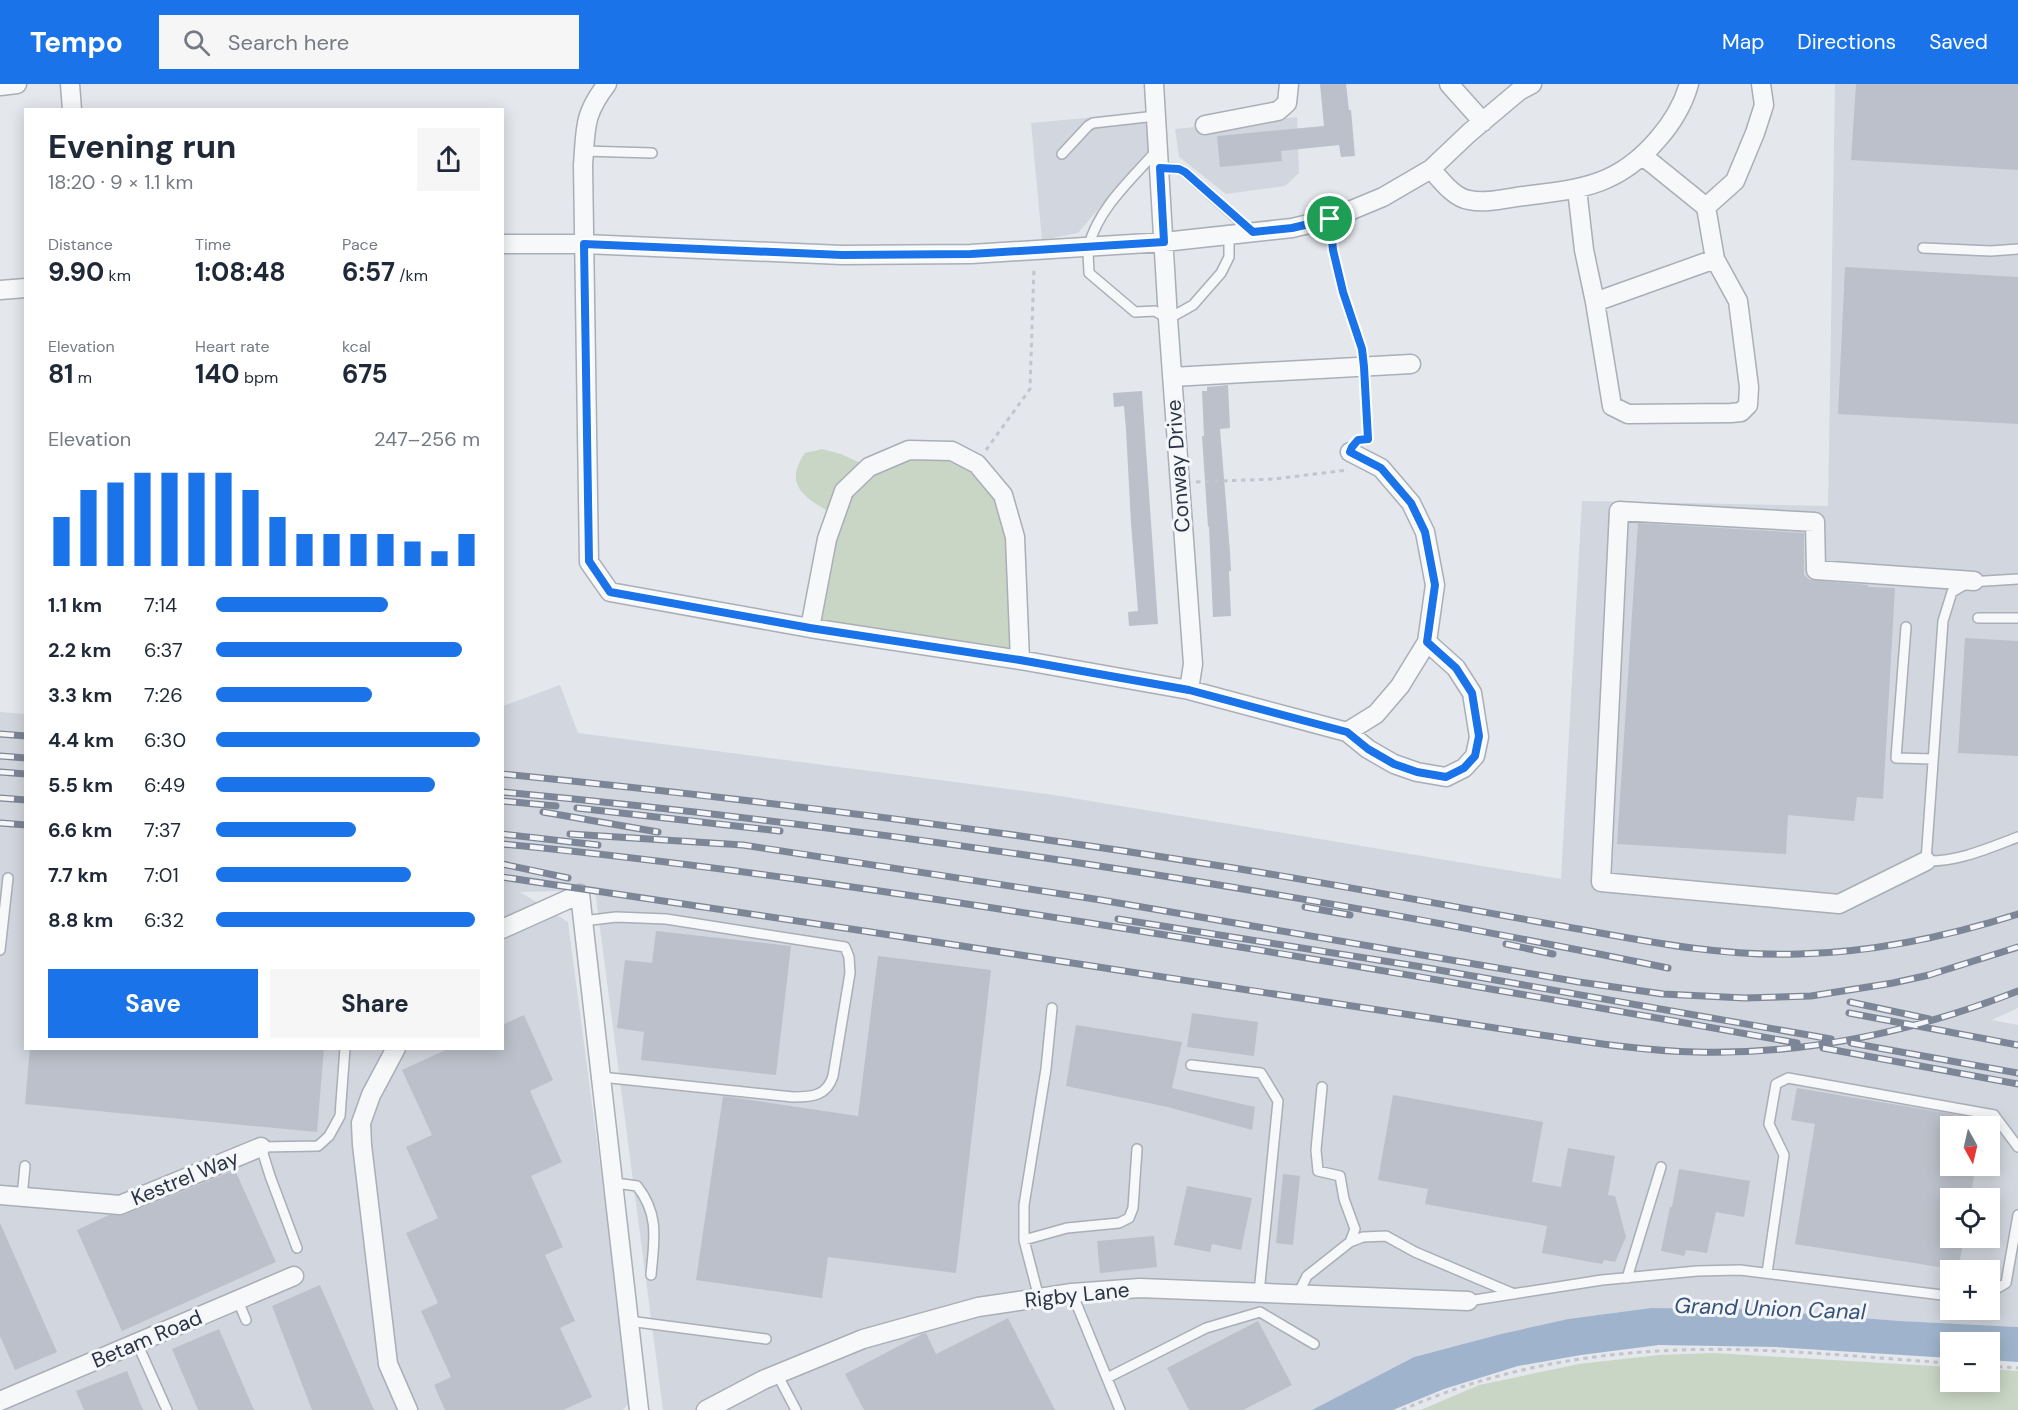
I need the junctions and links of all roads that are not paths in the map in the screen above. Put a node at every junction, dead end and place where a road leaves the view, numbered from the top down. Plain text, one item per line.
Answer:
1 (17, 84) edge
2 (69, 84) edge
3 (607, 84) edge
4 (1154, 84) edge
5 (1289, 84) edge
6 (1449, 84) edge
7 (1532, 84) edge
8 (1689, 84) edge
9 (1761, 84) edge
10 (0, 86) edge
11 (72, 108) edge
12 (1156, 116) junction
13 (1484, 122) junction
14 (1205, 125) dead end
15 (1158, 148) junction
16 (584, 151) junction
17 (652, 153) dead end
18 (1062, 154) dead end
19 (1638, 160) junction
20 (1160, 168) junction
21 (1431, 169) junction
22 (1577, 189) junction
23 (1706, 207) junction
24 (1253, 232) junction
25 (1229, 236) junction
26 (1164, 242) junction
27 (504, 244) edge
28 (584, 244) junction
29 (1089, 247) junction
30 (1923, 248) dead end
31 (2018, 249) edge
32 (1715, 259) junction
33 (24, 288) edge
34 (0, 290) edge
35 (1595, 302) junction
36 (1168, 319) junction
37 (1411, 364) dead end
38 (1172, 377) junction
39 (1350, 452) road end
40 (2018, 579) edge
41 (1974, 581) junction
42 (1978, 618) dead end
43 (2018, 618) edge
44 (1906, 627) dead end
45 (810, 628) junction
46 (1427, 642) junction
47 (1020, 660) junction
48 (1189, 690) junction
49 (1347, 732) junction
50 (1933, 759) junction
51 (2018, 837) edge
52 (1926, 861) junction
53 (8, 878) dead end
54 (583, 921) junction
55 (504, 928) edge
56 (0, 950) edge
57 (1052, 1008) dead end
58 (345, 1050) edge
59 (395, 1050) edge
60 (1191, 1065) dead end
61 (601, 1077) junction
62 (1322, 1087) dead end
63 (261, 1147) junction
64 (2018, 1147) edge
65 (1137, 1149) dead end
66 (25, 1166) dead end
67 (1661, 1167) dead end
68 (614, 1185) junction
69 (0, 1195) edge
70 (22, 1197) junction
71 (2018, 1215) edge
72 (1024, 1240) junction
73 (1350, 1242) junction
74 (297, 1248) dead end
75 (1767, 1273) junction
76 (651, 1275) dead end
77 (294, 1276) dead end
78 (1627, 1278) junction
79 (2000, 1286) edge
80 (1072, 1293) junction
81 (1259, 1293) junction
82 (1298, 1294) junction
83 (1514, 1294) junction
84 (1940, 1295) edge
85 (1039, 1298) junction
86 (238, 1301) junction
87 (1468, 1301) joint
88 (246, 1320) dead end
89 (629, 1321) junction
90 (766, 1339) dead end
91 (137, 1343) junction
92 (1314, 1344) dead end
93 (777, 1374) junction
94 (1107, 1378) junction
95 (1, 1397) edge
96 (634, 1408) edge
97 (167, 1410) edge
98 (408, 1410) edge
99 (706, 1410) edge
100 (796, 1410) edge
101 (1120, 1410) edge

1 - 10 street
2 - 11 street
3 - 16 street
4 - 12 street, Conway Drive
5 - 14 street
6 - 13 street
7 - 13 street
8 - 19 street
9 - 23 street
12 - 15 street, Conway Drive
12 - 18 lane
13 - 21 street
15 - 20 street, Conway Drive
15 - 29 lane
16 - 17 lane
16 - 28 street
19 - 22 street
19 - 23 street
20 - 24 lane
20 - 26 street, Conway Drive
21 - 22 street
21 - 24 street
22 - 35 street
23 - 32 street
24 - 25 street
25 - 26 street
25 - 36 lane
26 - 29 street
26 - 36 street, Conway Drive
27 - 28 street
28 - 29 street
28 - 45 street
29 - 36 lane
30 - 31 lane
32 - 35 street
32 - 35 street
33 - 34 street
36 - 38 street, Conway Drive
37 - 38 street
38 - 48 street, Conway Drive
39 - 46 street
40 - 41 lane
41 - 50 lane
41 - 52 street
42 - 43 lane
44 - 50 lane
45 - 47 street
45 - 47 street
46 - 49 street
46 - 49 street
47 - 48 street
48 - 49 street
50 - 52 lane
51 - 52 lane
53 - 56 lane
54 - 55 street
54 - 61 street
54 - 61 lane
57 - 72 lane
58 - 63 lane
59 - 98 street
60 - 81 lane
61 - 68 street
62 - 73 lane
63 - 70 street, Kestrel Way
63 - 74 lane
64 - 75 lane
65 - 72 lane
66 - 70 lane
67 - 78 lane
68 - 76 lane
68 - 89 street
69 - 70 street, Kestrel Way
71 - 79 lane
72 - 85 lane
73 - 82 lane
73 - 83 lane
75 - 78 lane
75 - 84 lane
77 - 86 street, Betam Road
78 - 83 lane
80 - 81 street, Rigby Lane
80 - 85 street, Rigby Lane
80 - 94 lane
81 - 82 street, Rigby Lane
82 - 87 street, Rigby Lane
83 - 87 lane
85 - 93 street, Rigby Lane
86 - 88 lane
86 - 91 street, Betam Road
89 - 90 lane
89 - 96 street
91 - 95 street, Betam Road
91 - 97 lane
92 - 94 lane
93 - 99 street, Rigby Lane
93 - 100 lane
94 - 101 lane

